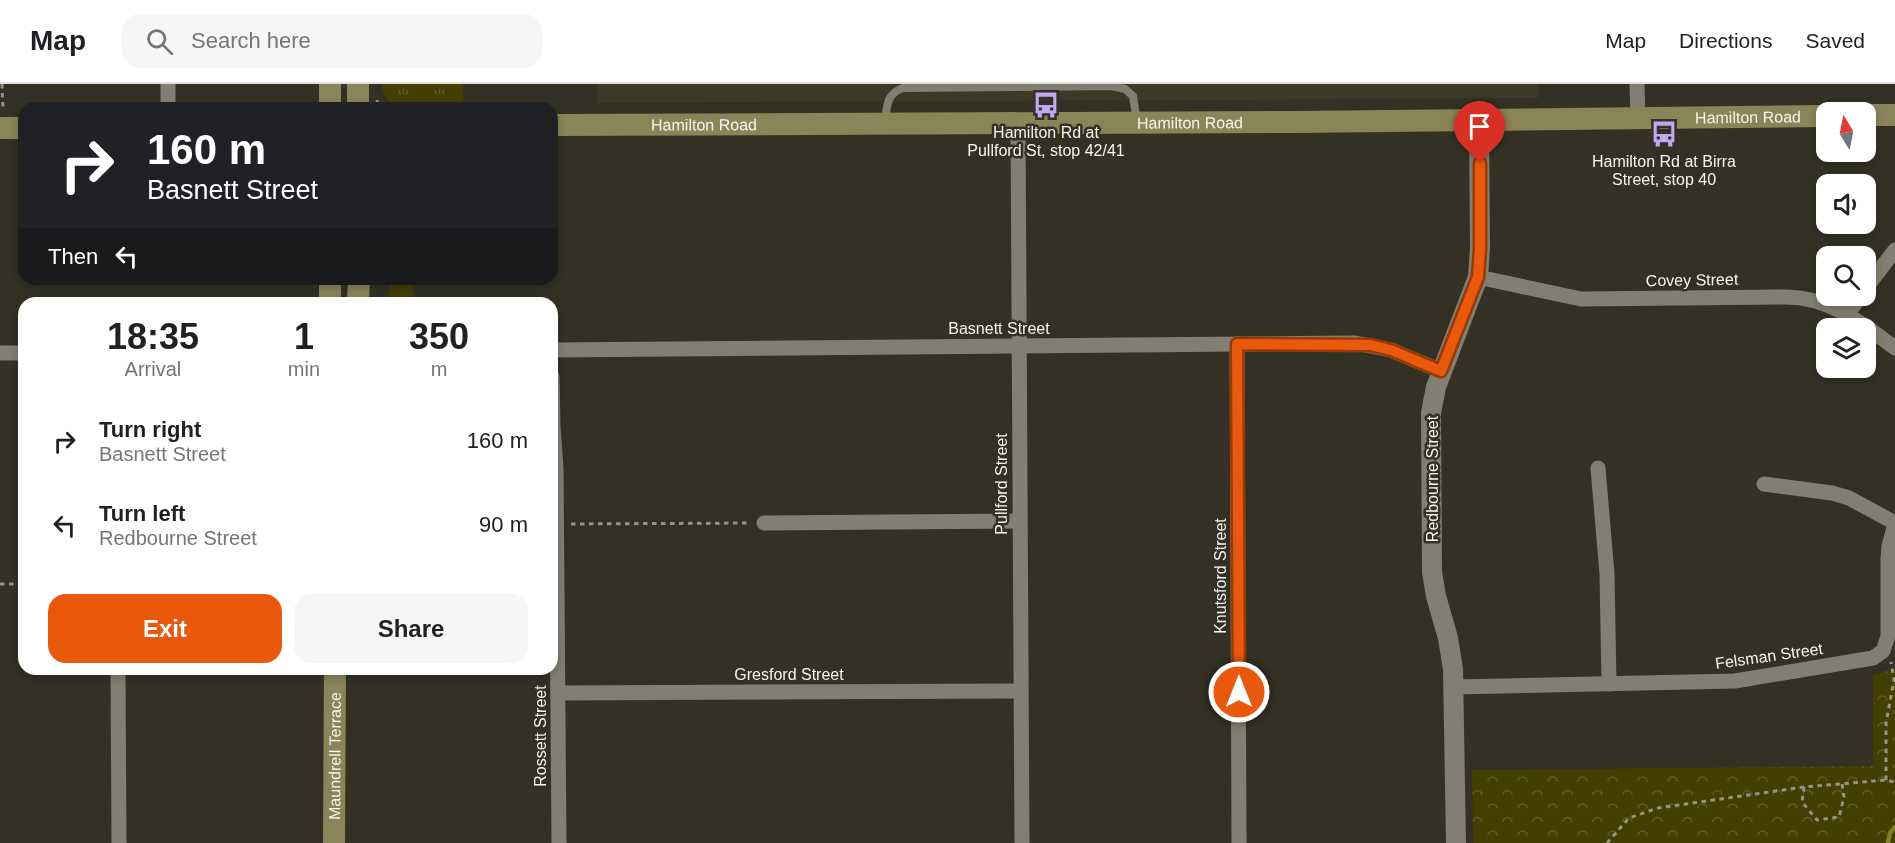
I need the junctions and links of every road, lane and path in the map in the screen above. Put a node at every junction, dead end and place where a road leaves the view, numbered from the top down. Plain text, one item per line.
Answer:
1 (2, 84) edge
2 (168, 84) edge
3 (330, 84) edge
4 (358, 84) edge
5 (1637, 84) edge
6 (168, 102) edge
7 (330, 102) edge
8 (369, 102) edge
9 (1876, 115) edge
10 (1895, 115) edge
11 (1816, 116) edge
12 (1638, 118) junction
13 (1, 120) edge
14 (1479, 120) junction
15 (1137, 123) junction
16 (1018, 124) junction
17 (558, 125) edge
18 (885, 125) junction
19 (18, 126) edge
20 (1895, 250) edge
21 (1876, 275) edge
22 (1478, 277) junction
23 (1853, 306) edge
24 (1847, 314) junction
25 (1237, 344) junction
26 (1019, 346) junction
27 (1895, 348) edge
28 (558, 350) edge
29 (0, 353) edge
30 (18, 353) edge
31 (1441, 371) junction
32 (1598, 468) dead end
33 (1764, 484) dead end
34 (1019, 521) junction
35 (764, 523) joint
36 (1895, 523) edge
37 (558, 524) edge
38 (0, 584) edge
39 (18, 584) edge
40 (1883, 651) junction
41 (118, 675) edge
42 (335, 675) edge
43 (558, 675) edge
44 (1609, 684) junction
45 (1454, 687) junction
46 (1021, 691) junction
47 (558, 693) junction
48 (1886, 780) junction
49 (1895, 782) edge
50 (1842, 783) junction
51 (1804, 787) junction
52 (119, 843) edge
53 (334, 843) edge
54 (559, 843) edge
55 (1022, 843) edge
56 (1239, 843) edge
57 (1456, 843) edge
58 (1607, 843) edge

1 - 13 path
2 - 6 street
3 - 7 main road
4 - 8 main road
5 - 12 street
9 - 10 main road
11 - 12 main road, Hamilton Road
12 - 14 main road, Hamilton Road
13 - 19 main road
14 - 15 main road, Hamilton Road
14 - 22 street, Redbourne Street
15 - 16 main road, Hamilton Road
15 - 18 lane
16 - 18 main road, Hamilton Road
16 - 26 street, Pullford Street
17 - 18 main road, Hamilton Road
20 - 21 street
22 - 24 street, Covey Street
22 - 31 street, Redbourne Street
23 - 24 street
24 - 27 street, Covey Street
25 - 26 street, Basnett Street
25 - 31 street, Basnett Street
25 - 56 street, Knutsford Street
26 - 28 street, Basnett Street
26 - 34 street, Pullford Street
29 - 30 street
31 - 45 street, Redbourne Street
32 - 44 street
33 - 36 street
34 - 35 street
34 - 46 street, Pullford Street
35 - 37 path
36 - 40 street
38 - 39 path
40 - 44 street, Felsman Street
40 - 48 path
41 - 52 street
42 - 53 main road, Maundrell Terrace
43 - 47 street, Rossett Street
44 - 45 street, Felsman Street
45 - 57 street, Redbourne Street
46 - 47 street, Gresford Street
46 - 55 street, Pullford Street
47 - 54 street, Rossett Street
48 - 49 path
48 - 50 path
50 - 51 path
50 - 51 path
51 - 58 path

